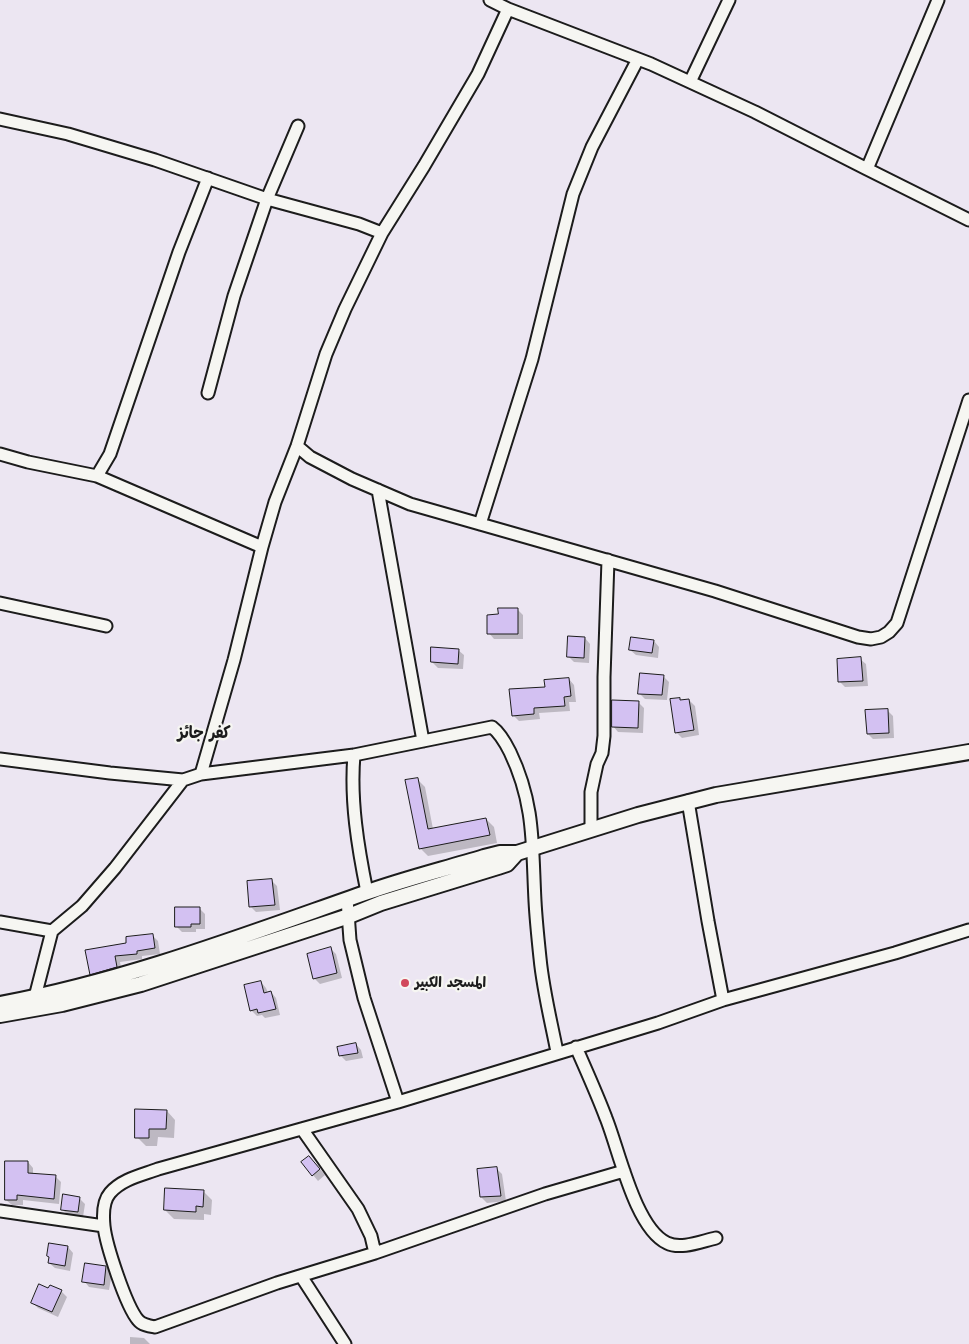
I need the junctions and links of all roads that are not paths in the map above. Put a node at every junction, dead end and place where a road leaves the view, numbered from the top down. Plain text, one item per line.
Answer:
1 (490, 0) edge
2 (729, 0) edge
3 (938, 0) edge
4 (508, 9) junction
5 (638, 59) junction
6 (690, 82) junction
7 (0, 119) edge
8 (298, 126) dead end
9 (867, 169) junction
10 (208, 178) junction
11 (267, 199) junction
12 (969, 220) edge
13 (382, 233) junction
14 (208, 393) dead end
15 (969, 400) edge
16 (296, 446) junction
17 (0, 454) edge
18 (97, 476) junction
19 (378, 490) junction
20 (480, 524) junction
21 (262, 547) junction
22 (608, 560) junction
23 (0, 602) edge
24 (106, 626) dead end
25 (423, 741) junction
26 (969, 752) edge
27 (354, 755) junction
28 (0, 759) edge
29 (201, 774) junction
30 (183, 780) junction
31 (688, 801) junction
32 (591, 830) junction
33 (534, 848) junction
34 (517, 853) junction
35 (367, 892) junction
36 (347, 900) junction
37 (349, 916) junction
38 (0, 922) edge
39 (969, 930) edge
40 (52, 931) junction
41 (35, 997) junction
42 (723, 1000) junction
43 (0, 1004) edge
44 (0, 1015) edge
45 (576, 1047) junction
46 (557, 1052) junction
47 (398, 1102) junction
48 (302, 1129) junction
49 (624, 1171) junction
50 (0, 1211) edge
51 (104, 1226) junction
52 (716, 1238) dead end
53 (375, 1253) junction
54 (301, 1276) junction
55 (345, 1344) edge

1 - 4 street
2 - 6 street
3 - 9 street
4 - 5 street
4 - 13 street
5 - 6 street
5 - 20 street
6 - 9 street
7 - 10 street
8 - 11 street
9 - 12 street
10 - 11 street
10 - 18 street
11 - 13 street
11 - 14 street
13 - 16 street
15 - 22 street
16 - 19 street
16 - 21 street
17 - 18 street
18 - 21 street
19 - 20 street
19 - 25 street
20 - 22 street
21 - 29 street
22 - 32 street
23 - 24 street
25 - 27 street
25 - 33 street
26 - 31 street
27 - 29 street
27 - 35 street
28 - 30 street
29 - 30 street
30 - 40 street
31 - 32 street
31 - 42 street
32 - 33 street
33 - 34 street
33 - 46 street
34 - 35 street
34 - 37 street
35 - 36 street
36 - 37 street
36 - 41 street
37 - 44 street
37 - 47 street
38 - 40 street
39 - 42 street
40 - 41 street
41 - 43 street
42 - 45 street
45 - 46 street
45 - 49 street
46 - 47 street
47 - 48 street
48 - 51 street
48 - 53 street
49 - 52 street
49 - 53 street
50 - 51 street
51 - 54 street
53 - 54 street
54 - 55 street

